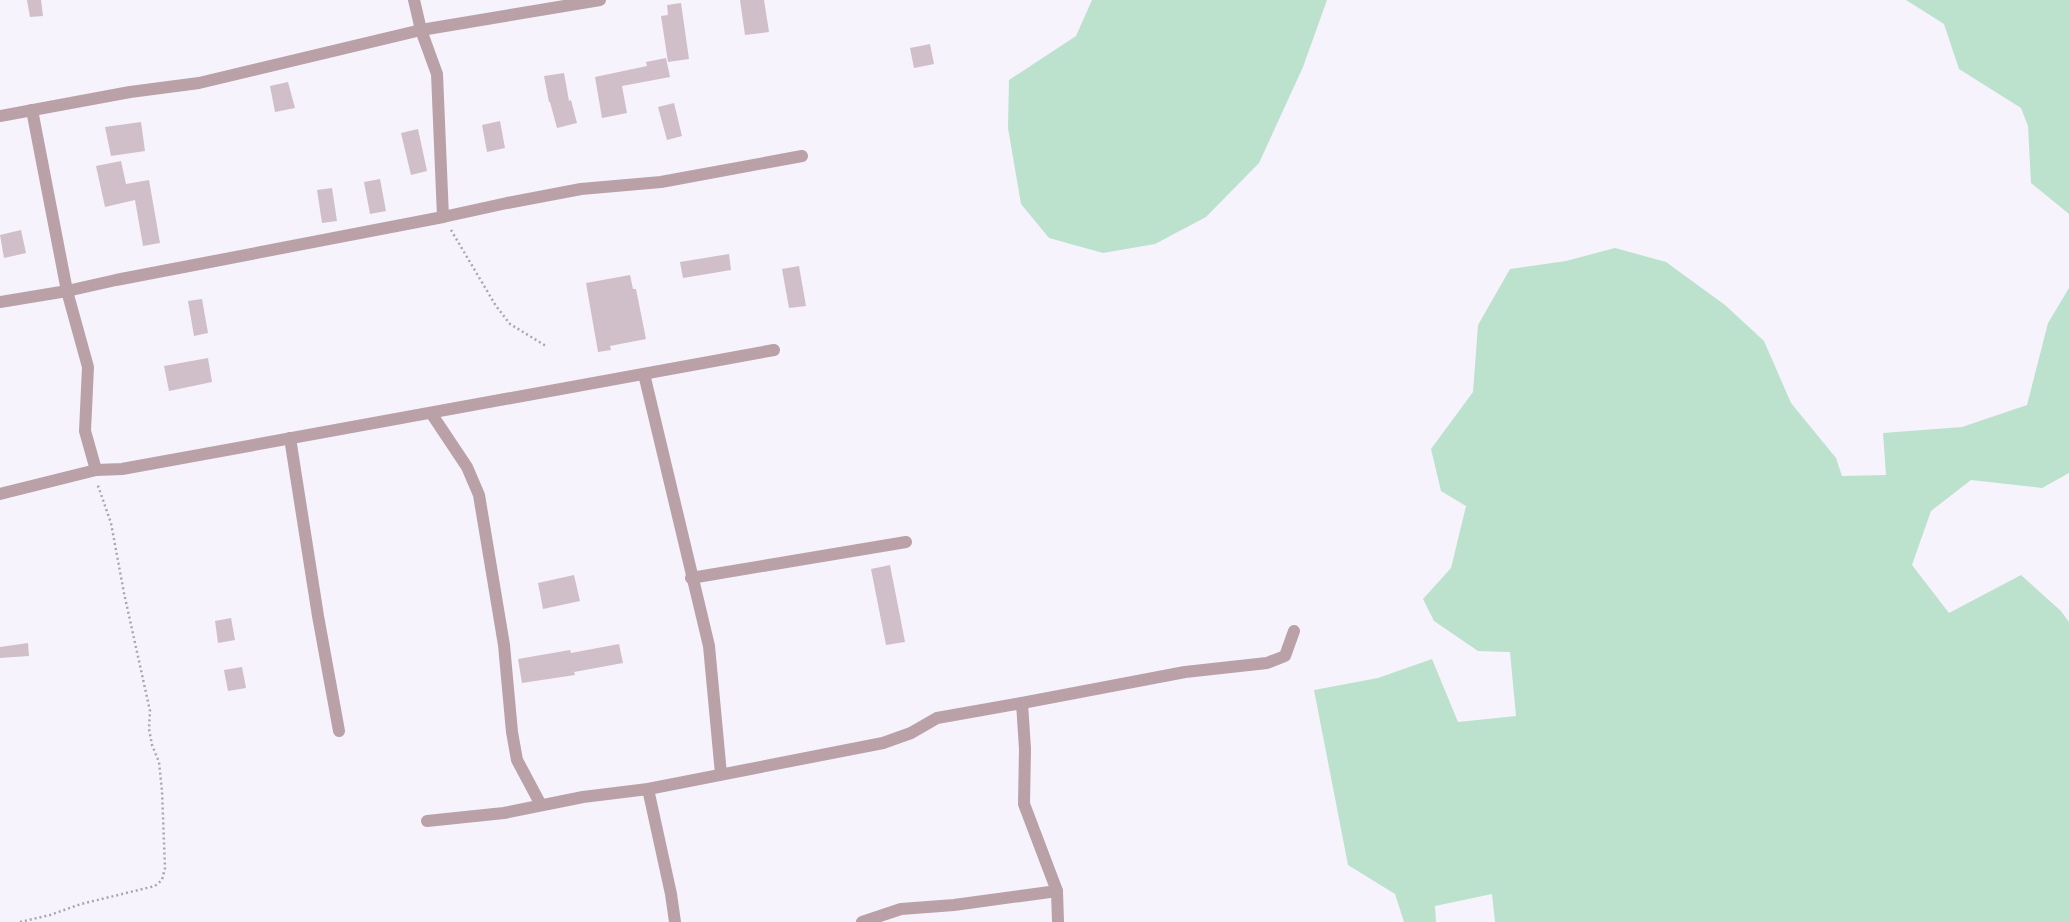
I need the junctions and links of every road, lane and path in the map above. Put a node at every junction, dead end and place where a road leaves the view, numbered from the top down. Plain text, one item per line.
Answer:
1 (414, 0) edge
2 (600, 0) edge
3 (421, 30) junction
4 (32, 110) junction
5 (0, 116) edge
6 (802, 156) dead end
7 (443, 217) junction
8 (68, 291) junction
9 (0, 302) edge
10 (546, 346) dead end
11 (774, 350) dead end
12 (644, 374) junction
13 (431, 413) junction
14 (290, 438) junction
15 (96, 470) junction
16 (0, 494) edge
17 (906, 542) dead end
18 (691, 578) junction
19 (1294, 631) dead end
20 (1022, 704) junction
21 (339, 731) dead end
22 (720, 774) junction
23 (648, 789) junction
24 (541, 805) junction
25 (427, 821) dead end
26 (1057, 891) junction
27 (20, 922) edge
28 (675, 922) edge
29 (862, 922) edge
30 (1058, 922) edge

1 - 3 street
2 - 3 street
3 - 4 street
3 - 7 street
4 - 5 street
4 - 8 street
6 - 7 street
7 - 8 street
7 - 10 path
8 - 9 street
8 - 15 street
11 - 12 street
12 - 13 street
12 - 18 street
13 - 14 street
13 - 24 street
14 - 15 street
14 - 21 street
15 - 16 street
15 - 27 path
17 - 18 street
18 - 22 street
19 - 20 street
20 - 22 street
20 - 26 street
22 - 23 street
23 - 24 street
23 - 28 street
24 - 25 street
26 - 29 street
26 - 30 street

